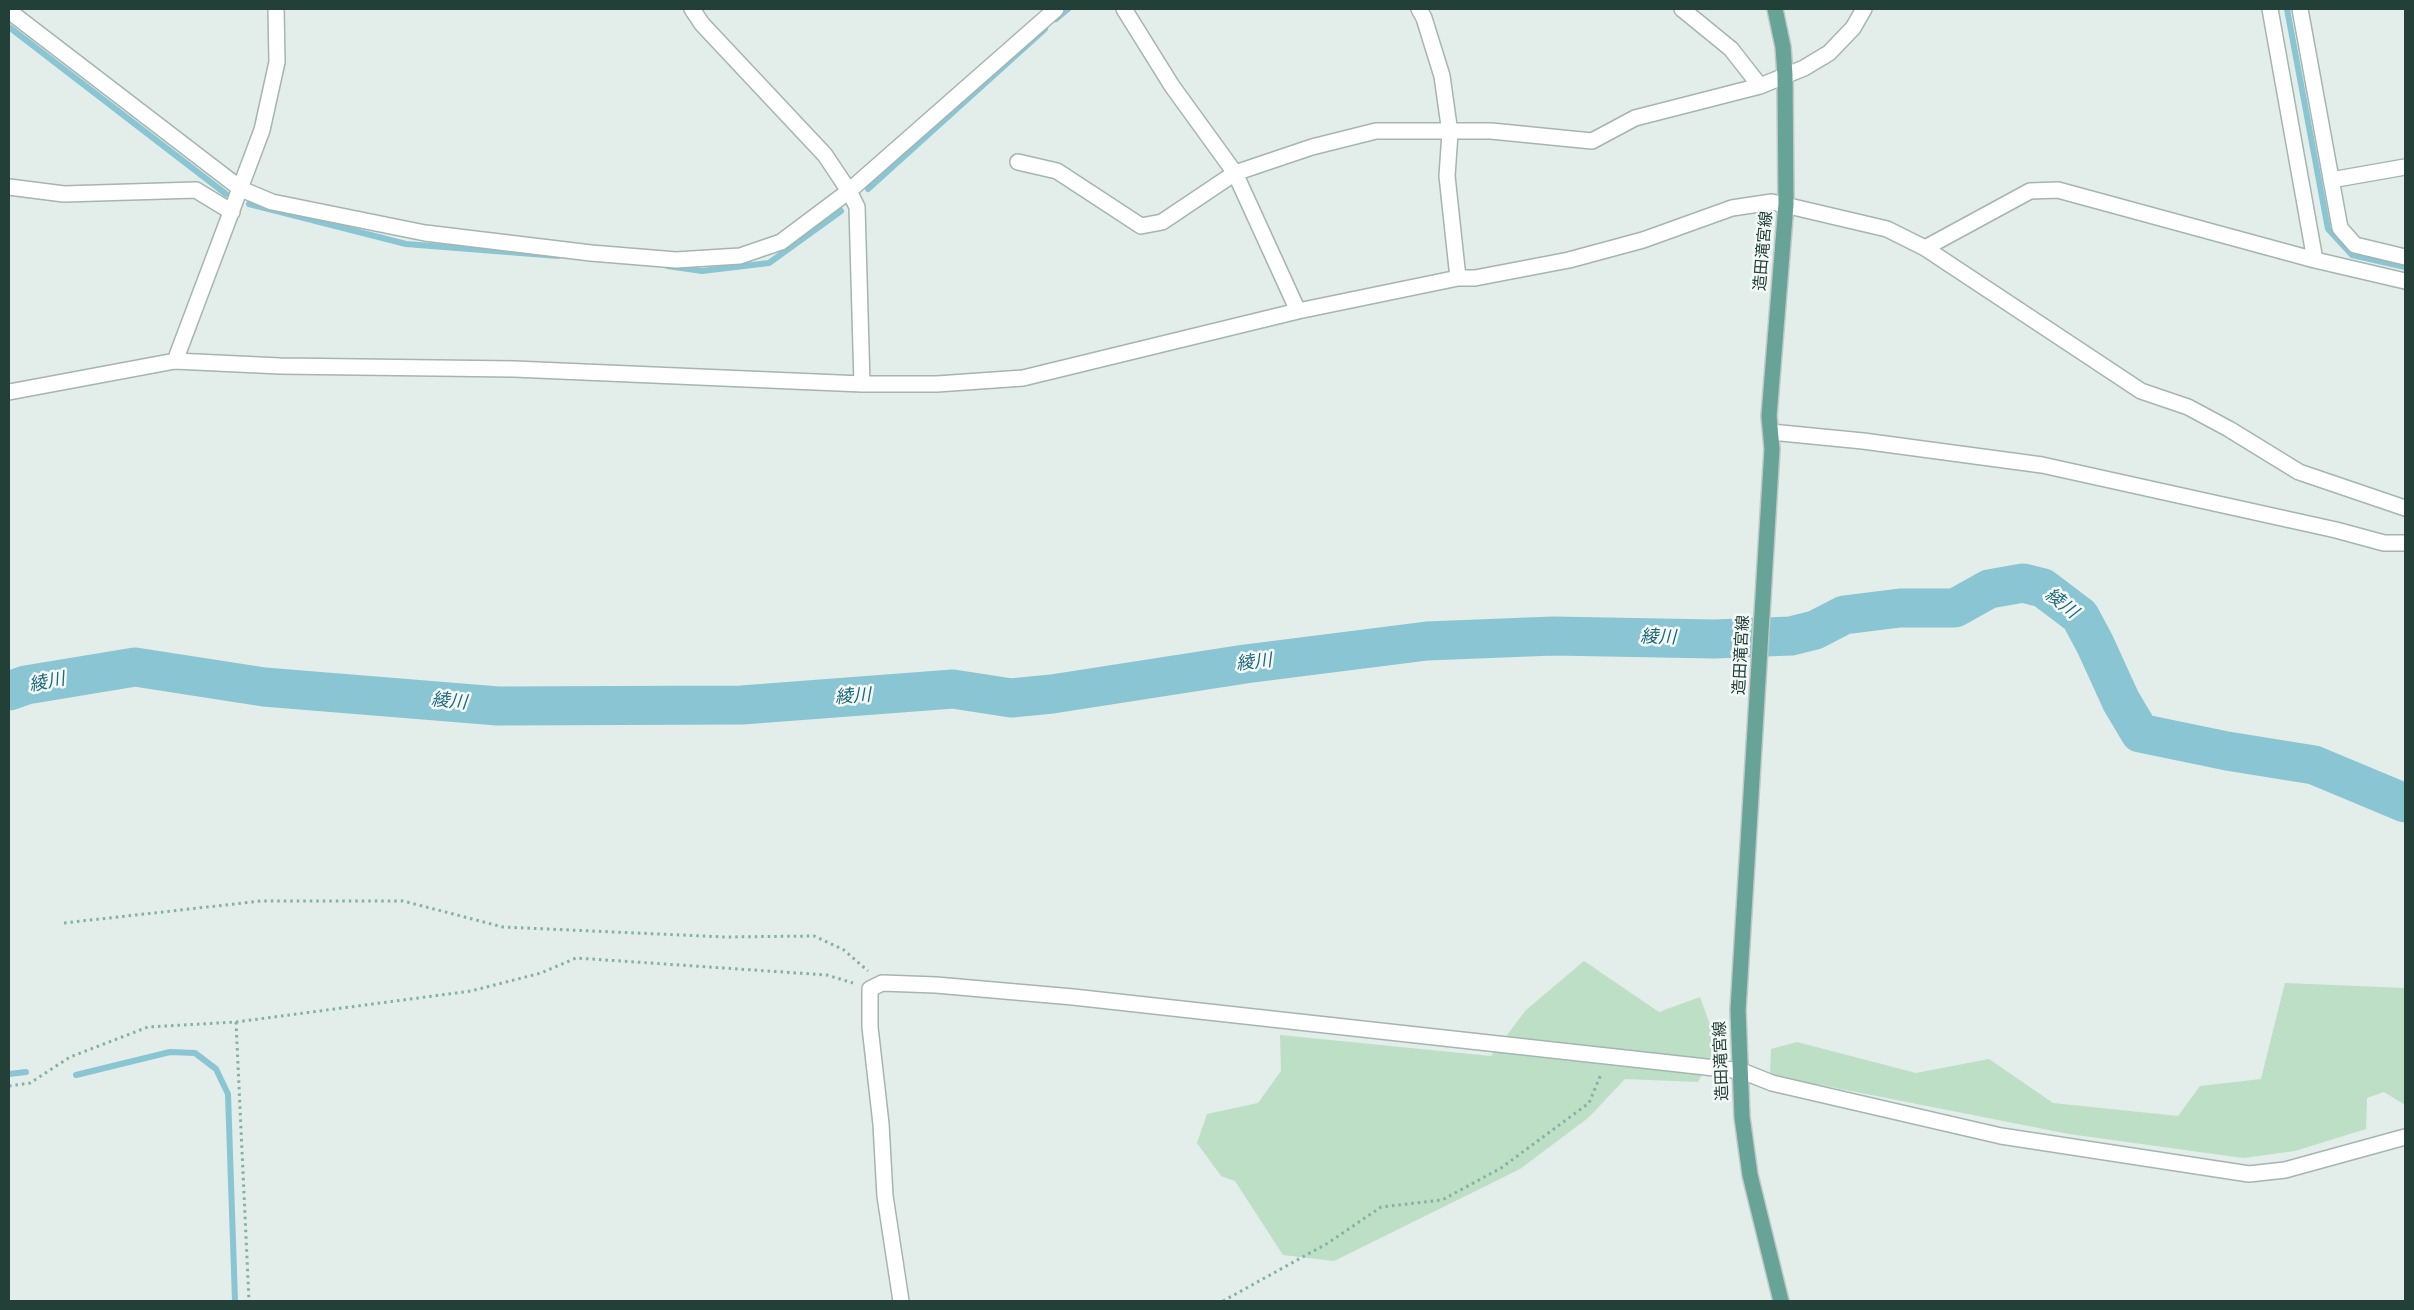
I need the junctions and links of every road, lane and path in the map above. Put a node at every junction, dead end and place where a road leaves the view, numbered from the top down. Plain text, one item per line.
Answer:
1 (276, 9) edge
2 (692, 9) edge
3 (1056, 9) edge
4 (1124, 9) edge
5 (1419, 9) edge
6 (1682, 9) edge
7 (1775, 9) edge
8 (1864, 9) edge
9 (2270, 9) edge
10 (2300, 9) edge
11 (9, 11) edge
12 (1785, 75) junction
13 (1760, 86) junction
14 (1450, 133) junction
15 (1018, 162) dead end
16 (2405, 167) edge
17 (1236, 173) junction
18 (2331, 180) junction
19 (9, 187) edge
20 (241, 189) junction
21 (849, 191) junction
22 (1786, 204) junction
23 (232, 212) junction
24 (1925, 248) junction
25 (2405, 257) edge
26 (2315, 260) junction
27 (1458, 278) junction
28 (2405, 281) edge
29 (1298, 311) junction
30 (175, 361) junction
31 (862, 384) junction
32 (9, 392) edge
33 (1771, 432) junction
34 (2405, 508) edge
35 (2405, 543) edge
36 (64, 922) dead end
37 (876, 986) junction
38 (236, 1022) junction
39 (1608, 1056) junction
40 (1742, 1071) junction
41 (9, 1086) edge
42 (2405, 1137) edge
43 (249, 1301) edge
44 (901, 1301) edge
45 (1223, 1301) edge
46 (1781, 1301) edge

1 - 20 street
2 - 21 street
3 - 21 street
4 - 17 street
5 - 14 street
6 - 13 street
7 - 12 main road, 造田滝宮線
8 - 12 street
9 - 26 street
10 - 18 street
11 - 20 street
12 - 13 street
12 - 22 main road, 造田滝宮線
13 - 14 street
14 - 17 street
14 - 27 street
15 - 17 street
16 - 18 street
17 - 29 street
18 - 25 street
19 - 23 street
20 - 21 street
20 - 23 street
21 - 31 street
22 - 24 street
22 - 27 street
22 - 33 main road, 造田滝宮線
23 - 30 street
24 - 26 street
24 - 34 street
26 - 28 street
27 - 29 street
29 - 31 street
30 - 31 street
30 - 32 street
33 - 35 street
33 - 40 main road, 造田滝宮線
36 - 37 path
37 - 38 path
37 - 39 street
37 - 44 street
38 - 41 path
38 - 43 path
39 - 40 street
39 - 45 path
40 - 42 street
40 - 46 main road, 造田滝宮線

